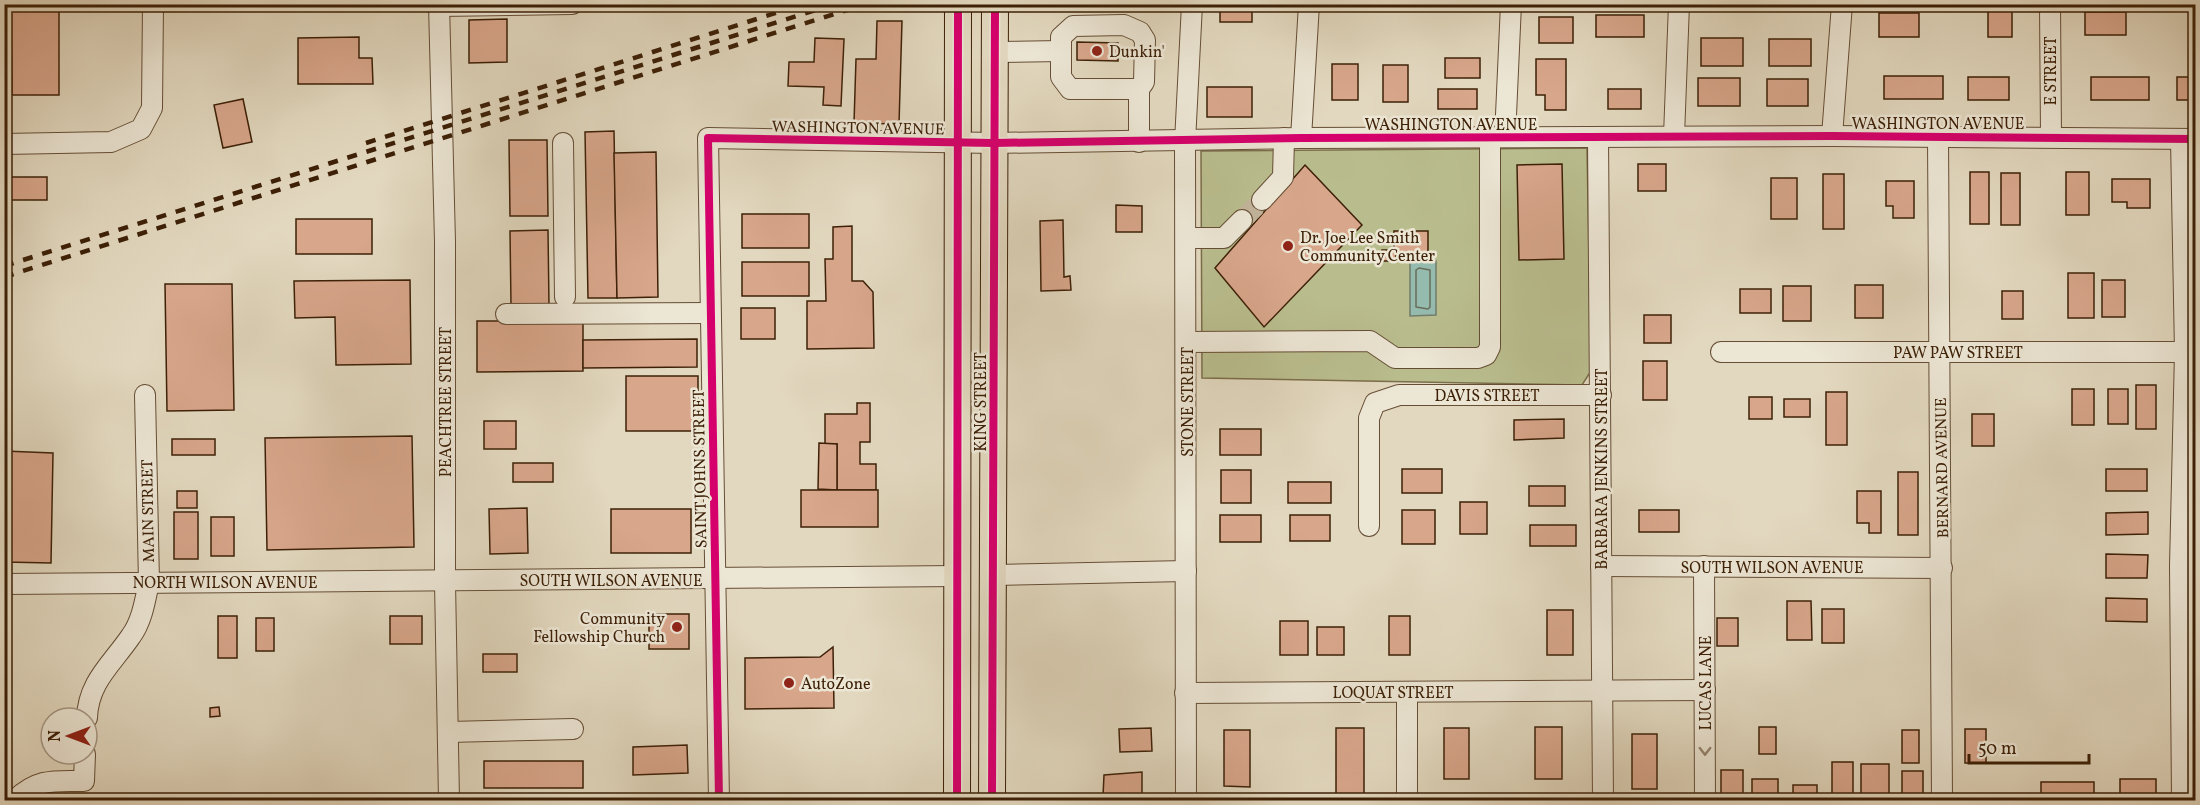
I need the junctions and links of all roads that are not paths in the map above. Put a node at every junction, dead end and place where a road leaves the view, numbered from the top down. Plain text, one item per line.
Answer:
1 (153, 4) edge
2 (572, 4) edge
3 (958, 4) edge
4 (995, 4) edge
5 (1192, 4) edge
6 (1309, 4) edge
7 (1510, 4) edge
8 (1679, 4) edge
9 (1842, 4) edge
10 (2050, 4) edge
11 (439, 5) edge
12 (1066, 36) junction
13 (995, 52) junction
14 (1118, 89) junction
15 (1139, 89) junction
16 (1674, 136) junction
17 (1832, 136) junction
18 (1938, 136) junction
19 (1497, 137) junction
20 (1598, 137) junction
21 (2051, 137) junction
22 (708, 138) joint
23 (1292, 138) junction
24 (2188, 139) edge
25 (563, 142) dead end
26 (958, 142) junction
27 (1138, 142) junction
28 (1185, 142) junction
29 (994, 143) junction
30 (4, 144) edge
31 (1262, 200) tunnel mouth
32 (1242, 220) tunnel mouth
33 (1186, 238) junction
34 (565, 297) dead end
35 (506, 314) dead end
36 (710, 314) junction
37 (1187, 342) junction
38 (1720, 352) dead end
39 (1939, 352) junction
40 (2190, 352) edge
41 (958, 379) junction
42 (145, 395) dead end
43 (1601, 395) junction
44 (1369, 526) dead end
45 (1601, 566) junction
46 (1704, 566) junction
47 (2188, 566) edge
48 (1942, 568) junction
49 (1186, 571) junction
50 (994, 575) junction
51 (957, 576) junction
52 (715, 579) junction
53 (149, 582) junction
54 (445, 582) junction
55 (4, 584) edge
56 (1705, 690) junction
57 (1602, 691) junction
58 (1185, 693) junction
59 (1407, 693) junction
60 (89, 706) edge
61 (573, 729) dead end
62 (448, 732) junction
63 (85, 766) edge
64 (992, 794) edge
65 (15, 801) edge
66 (449, 801) edge
67 (719, 801) edge
68 (957, 801) edge
69 (1186, 801) edge
70 (1407, 801) edge
71 (1603, 801) edge
72 (1705, 801) edge
73 (1942, 801) edge
74 (2182, 801) edge

1 - 30 street
2 - 11 street
3 - 26 main road, KING STREET
4 - 13 main road, KING STREET
5 - 28 street, STONE STREET
6 - 23 street
7 - 19 street
8 - 16 street
9 - 17 street
10 - 21 street, E STREET
11 - 54 street, PEACHTREE STREET
12 - 13 street
12 - 14 street
12 - 14 street
12 - 15 street
13 - 29 main road, KING STREET
14 - 15 street
15 - 27 street
16 - 17 street, WASHINGTON AVENUE
16 - 20 street, WASHINGTON AVENUE
17 - 18 street, WASHINGTON AVENUE
18 - 21 street, WASHINGTON AVENUE
18 - 39 street, BERNARD AVENUE
19 - 20 street, WASHINGTON AVENUE
19 - 23 street, WASHINGTON AVENUE
19 - 37 street
20 - 43 street, BARBARA JENKINS STREET
21 - 24 street, WASHINGTON AVENUE
22 - 26 street, WASHINGTON AVENUE
22 - 36 street, SAINT JOHNS STREET
23 - 28 street, WASHINGTON AVENUE
23 - 31 street
24 - 40 street
25 - 34 street
26 - 29 street, WASHINGTON AVENUE
26 - 41 main road, KING STREET
27 - 28 street, WASHINGTON AVENUE
27 - 29 street, WASHINGTON AVENUE
28 - 33 street, STONE STREET
29 - 50 main road, KING STREET
32 - 33 street
33 - 37 street, STONE STREET
35 - 36 street
36 - 52 street, SAINT JOHNS STREET
37 - 49 street, STONE STREET
38 - 39 street, PAW PAW STREET
39 - 40 street, PAW PAW STREET
39 - 48 street, BERNARD AVENUE
40 - 47 street
41 - 50 main road
41 - 51 main road, KING STREET
42 - 53 street, MAIN STREET
43 - 44 street, DAVIS STREET
43 - 45 street, BARBARA JENKINS STREET
45 - 46 street, SOUTH WILSON AVENUE
45 - 57 street, BARBARA JENKINS STREET
46 - 48 street, SOUTH WILSON AVENUE
46 - 56 street, LUCAS LANE
47 - 74 street
48 - 73 street, BERNARD AVENUE
49 - 50 street
49 - 58 street, STONE STREET
50 - 64 main road, KING STREET
51 - 52 street, SOUTH WILSON AVENUE
51 - 64 main road
51 - 68 main road, KING STREET
52 - 54 street, SOUTH WILSON AVENUE
52 - 67 street, SAINT JOHNS STREET
53 - 54 street, NORTH WILSON AVENUE
53 - 55 street, NORTH WILSON AVENUE
53 - 60 street, MAIN STREET
54 - 62 street, PEACHTREE STREET
56 - 57 street, LOQUAT STREET
56 -> 72 street, LUCAS LANE
57 - 59 street, LOQUAT STREET
57 - 71 street, BARBARA JENKINS STREET
58 - 59 street, LOQUAT STREET
58 - 69 street, STONE STREET
59 - 70 street
61 - 62 street
62 - 66 street, PEACHTREE STREET
63 - 65 street

